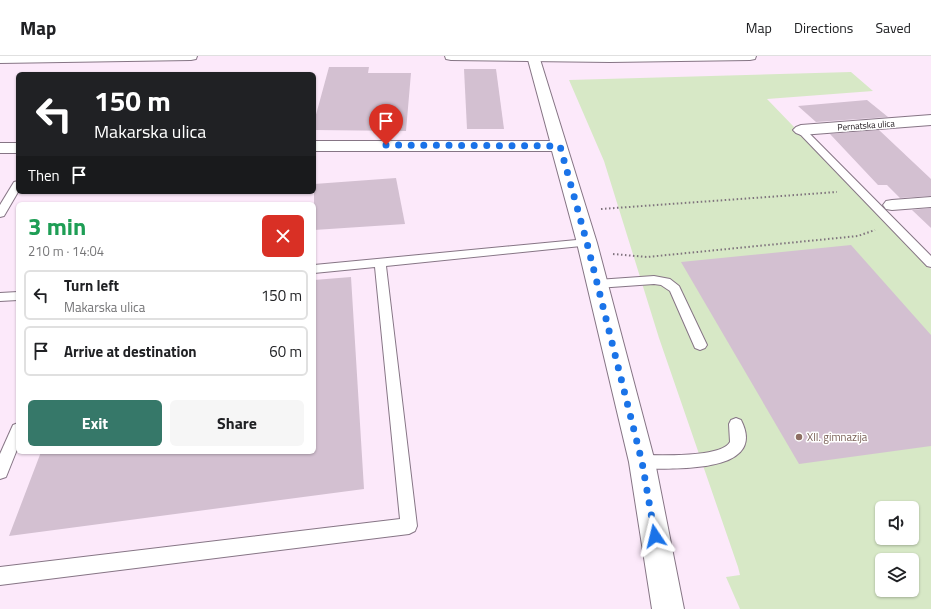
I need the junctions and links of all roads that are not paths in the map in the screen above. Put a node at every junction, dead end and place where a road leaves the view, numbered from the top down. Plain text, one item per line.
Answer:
1 (191, 56) edge
2 (451, 56) edge
3 (533, 56) edge
4 (697, 56) edge
5 (750, 56) edge
6 (47, 57) edge
7 (0, 59) edge
8 (931, 120) edge
9 (801, 130) joint
10 (316, 146) edge
11 (560, 146) junction
12 (0, 148) edge
13 (16, 148) edge
14 (16, 187) edge
15 (931, 202) edge
16 (892, 205) dead end
17 (0, 214) edge
18 (587, 243) junction
19 (380, 263) junction
20 (931, 263) edge
21 (316, 269) edge
22 (597, 284) junction
23 (16, 296) edge
24 (0, 297) edge
25 (700, 345) dead end
26 (736, 424) dead end
27 (16, 434) edge
28 (642, 462) junction
29 (0, 472) edge
30 (0, 576) edge
31 (668, 609) edge

1 - 6 street
2 - 3 street
3 - 4 street
3 - 11 street
4 - 5 street
6 - 7 street
8 - 9 street, Pernatska ulica
9 - 20 lane
10 - 11 street
11 - 18 street
12 - 13 street
14 - 17 lane
15 - 16 street
18 - 19 lane
18 - 22 street
19 - 21 lane
19 - 30 lane
22 - 25 lane
22 - 28 street
23 - 24 lane
26 - 28 lane
27 - 29 lane
28 - 31 street

